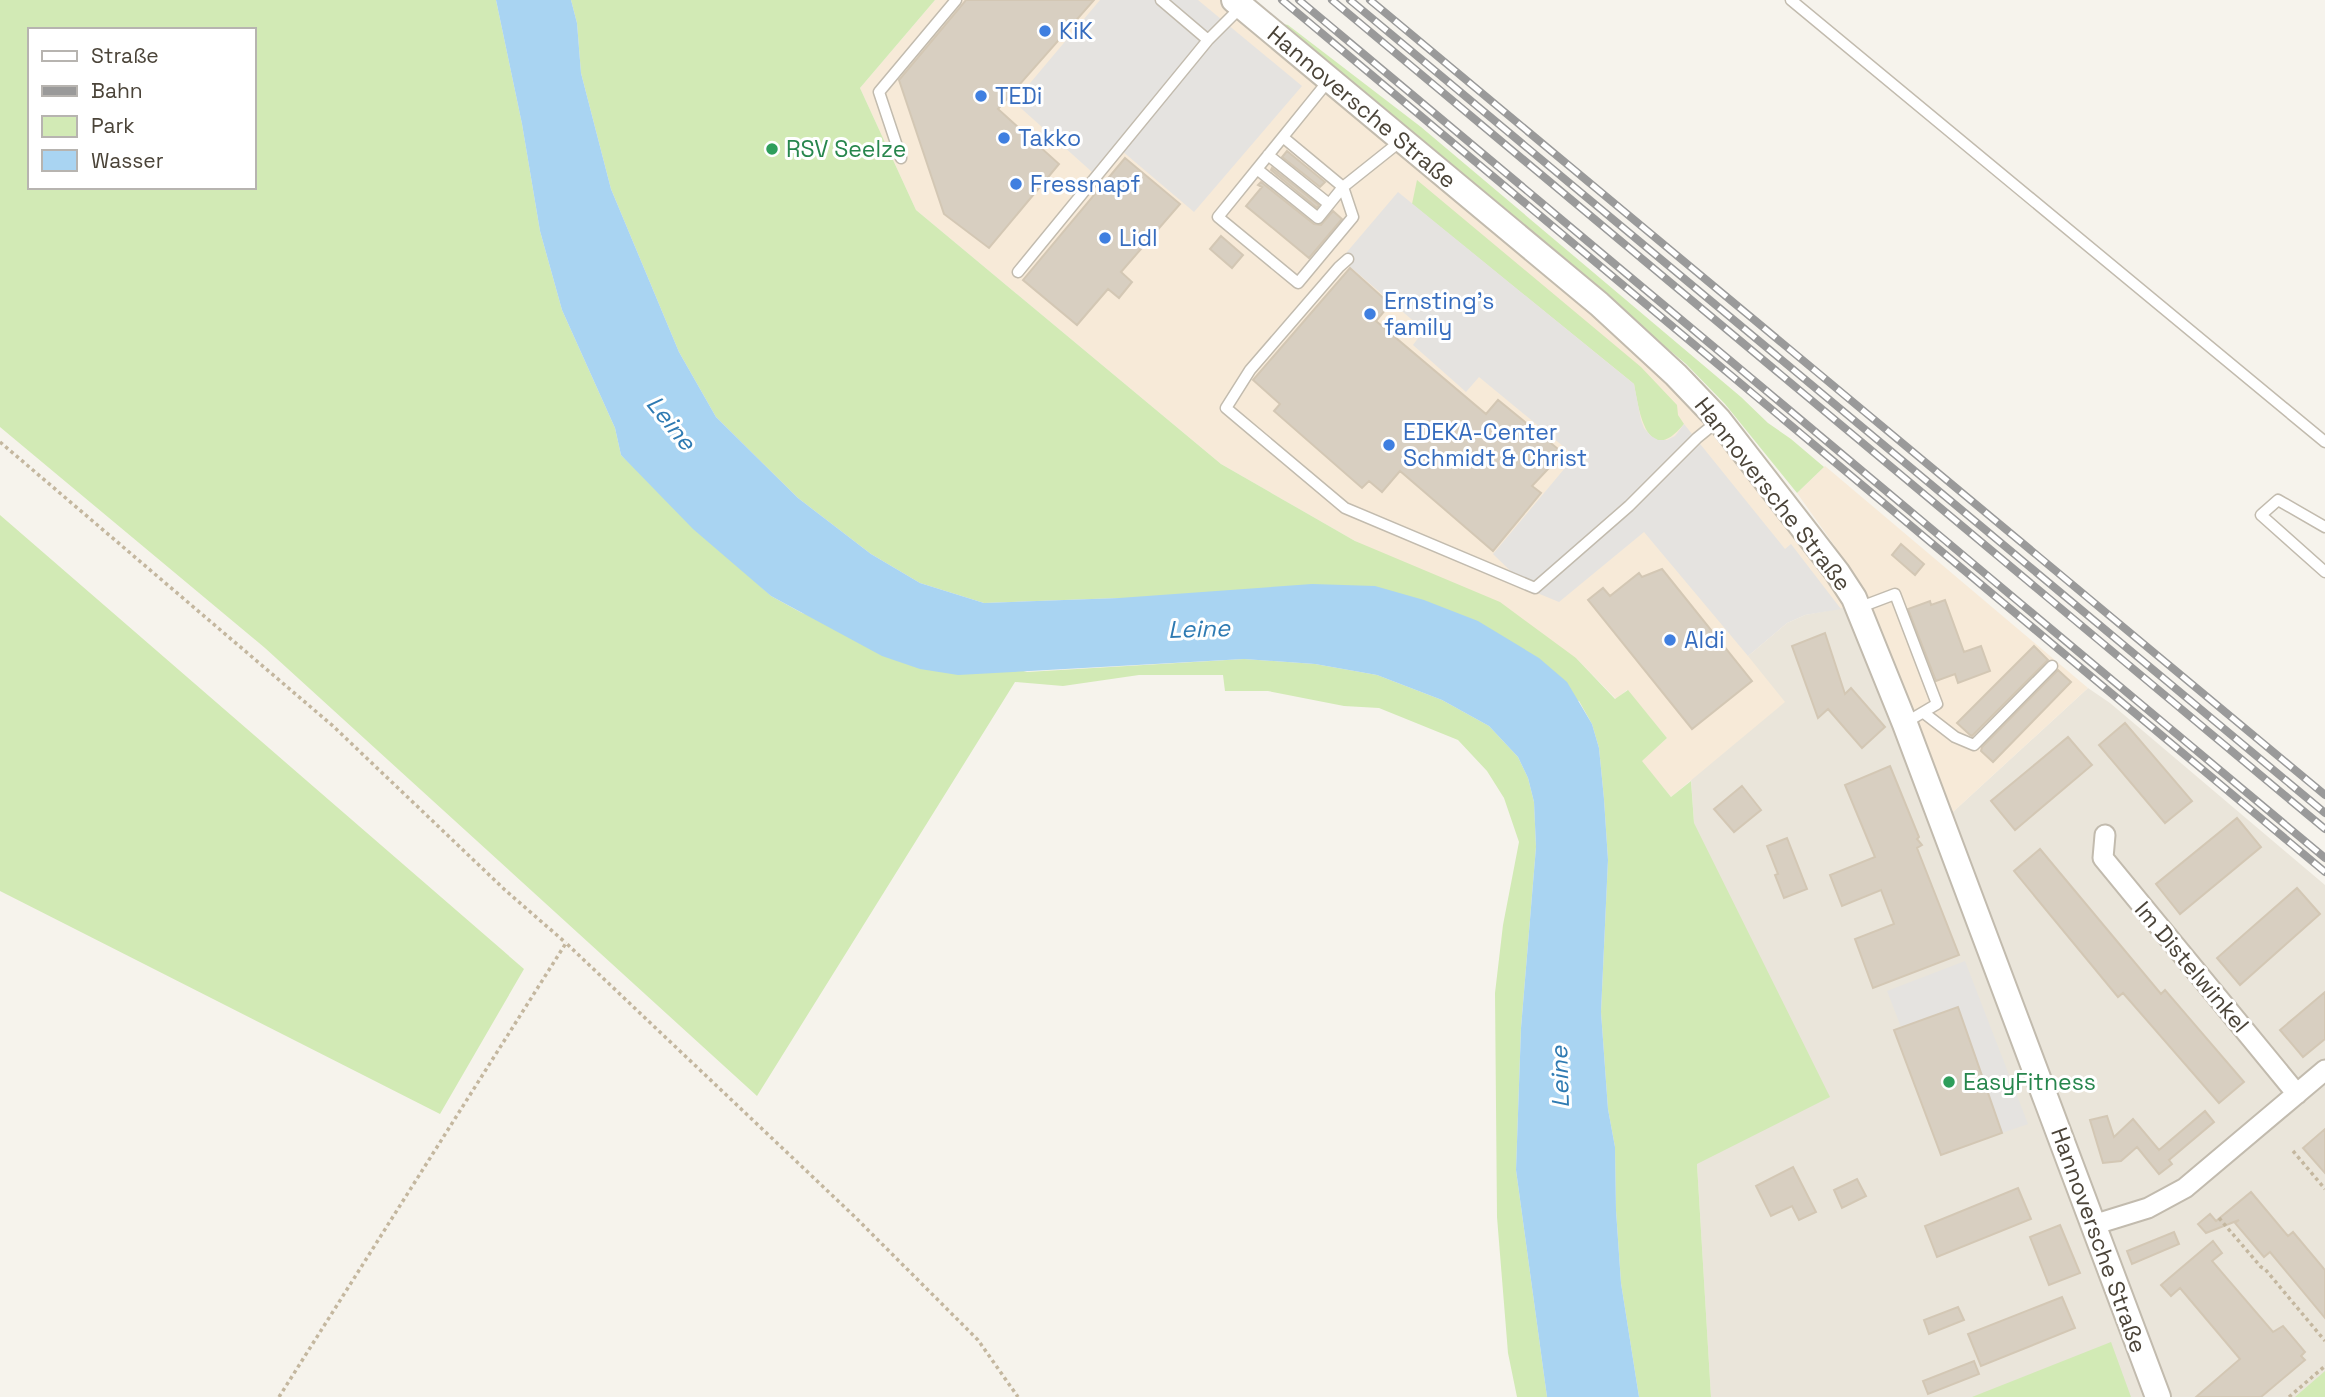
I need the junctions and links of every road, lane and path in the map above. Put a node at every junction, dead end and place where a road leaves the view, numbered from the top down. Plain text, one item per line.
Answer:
1 (956, 0) edge
2 (1161, 0) edge
3 (1791, 0) edge
4 (1237, 3) edge
5 (1208, 40) junction
6 (1329, 80) junction
7 (1284, 138) junction
8 (1402, 140) junction
9 (1268, 155) junction
10 (901, 158) dead end
11 (1257, 169) junction
12 (1343, 187) junction
13 (1329, 204) junction
14 (1348, 259) dead end
15 (1018, 272) dead end
16 (1719, 420) junction
17 (0, 442) edge
18 (2325, 442) edge
19 (2325, 527) edge
20 (2325, 572) edge
21 (1858, 608) junction
22 (2052, 666) dead end
23 (1914, 719) junction
24 (2105, 835) dead end
25 (566, 943) junction
26 (2325, 1070) edge
27 (2297, 1094) junction
28 (2293, 1151) dead end
29 (2325, 1189) edge
30 (2219, 1218) dead end
31 (2093, 1225) junction
32 (2325, 1341) edge
33 (2325, 1366) edge
34 (279, 1397) edge
35 (1018, 1397) edge
36 (2158, 1397) edge
37 (2289, 1397) edge

1 - 10 lane
2 - 5 lane
3 - 18 lane
4 - 5 lane
4 - 6 street, Hannoversche Straße
5 - 15 lane
6 - 7 lane
6 - 8 street, Hannoversche Straße
7 - 9 lane
7 - 12 lane
8 - 12 lane
8 - 16 street, Hannoversche Straße
9 - 11 lane
9 - 13 lane
11 - 12 lane
11 - 13 lane
12 - 13 lane
14 - 16 lane
16 - 21 street, Hannoversche Straße
17 - 25 path
19 - 20 lane
21 - 23 street, Hannoversche Straße
21 - 23 lane
22 - 23 lane
23 - 31 street, Hannoversche Straße
24 - 27 street, Im Distelwinkel
25 - 34 path
25 - 35 path
26 - 27 street
27 - 31 street
28 - 29 path
30 - 32 path
31 - 36 street, Hannoversche Straße
33 - 37 path

